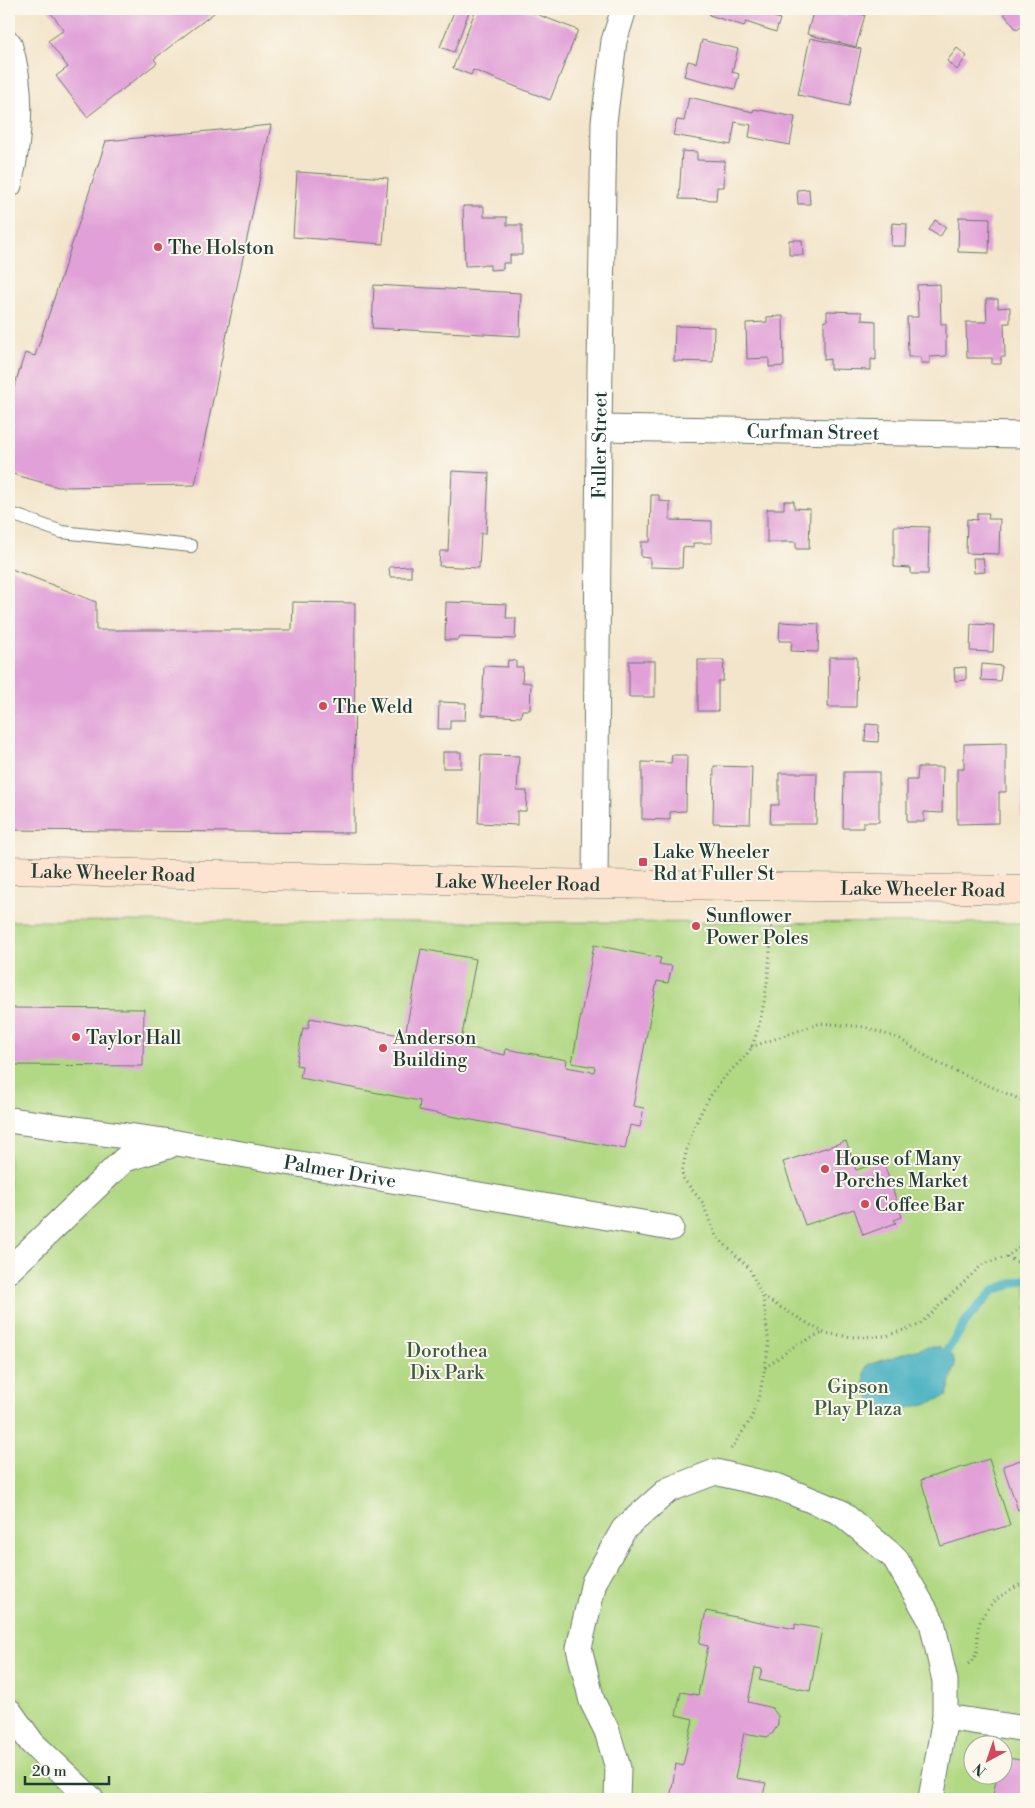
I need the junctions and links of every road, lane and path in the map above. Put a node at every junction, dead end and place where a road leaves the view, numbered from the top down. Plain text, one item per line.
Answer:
1 (624, 9) edge
2 (9, 44) edge
3 (9, 185) edge
4 (599, 428) junction
5 (1026, 435) edge
6 (9, 513) edge
7 (191, 546) dead end
8 (9, 870) edge
9 (595, 884) junction
10 (774, 886) junction
11 (1026, 890) edge
12 (751, 1047) junction
13 (1026, 1102) edge
14 (9, 1120) edge
15 (177, 1143) junction
16 (671, 1228) dead end
17 (1026, 1243) edge
18 (1006, 1257) junction
19 (1026, 1266) edge
20 (9, 1270) edge
21 (763, 1297) junction
22 (824, 1333) junction
23 (764, 1369) junction
24 (715, 1472) junction
25 (1026, 1582) edge
26 (945, 1681) junction
27 (9, 1711) edge
28 (945, 1717) junction
29 (1026, 1729) edge
30 (932, 1793) edge
31 (91, 1799) edge
32 (617, 1799) edge

1 - 4 street, Fuller Street
2 - 3 street
4 - 5 street, Curfman Street
4 - 9 street, Fuller Street
6 - 7 lane
8 - 9 main road, Lake Wheeler Road
9 - 10 main road, Lake Wheeler Road
10 - 11 main road, Lake Wheeler Road
10 - 12 path
12 - 13 path
12 - 21 path
14 - 15 street, Palmer Drive
15 - 16 street, Palmer Drive
15 - 20 street
17 - 18 path
18 - 19 path
18 - 22 path
21 - 22 path
21 - 23 path
22 - 23 path
23 - 24 path
24 - 26 street
24 - 32 street
25 - 26 path
26 - 28 street
27 - 31 street
28 - 29 street
28 - 30 street

